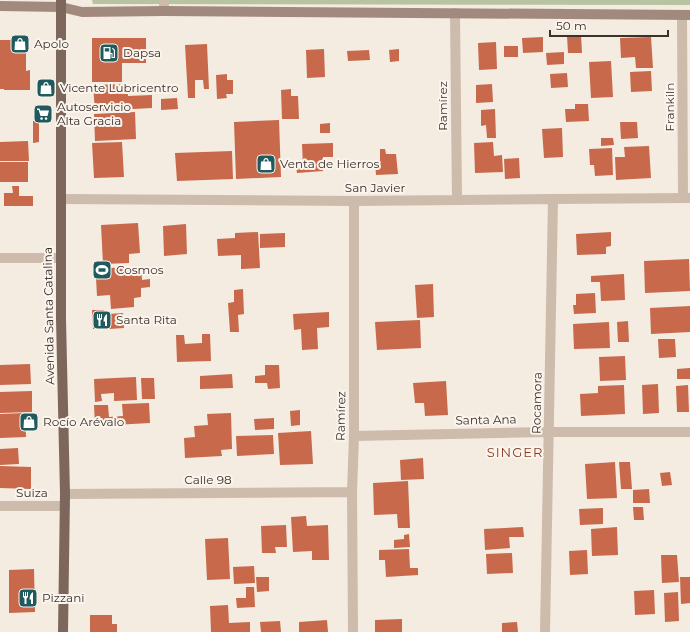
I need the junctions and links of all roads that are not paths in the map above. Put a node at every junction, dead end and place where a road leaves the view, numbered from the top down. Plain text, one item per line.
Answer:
1 (70, 0) edge
2 (164, 0) edge
3 (61, 3) edge
4 (0, 6) edge
5 (164, 11) junction
6 (455, 13) junction
7 (686, 15) edge
8 (687, 198) edge
9 (61, 199) junction
10 (553, 199) junction
11 (457, 200) junction
12 (354, 201) junction
13 (0, 258) edge
14 (61, 258) junction
15 (549, 432) junction
16 (690, 432) edge
17 (354, 436) junction
18 (352, 492) junction
19 (65, 494) junction
20 (0, 506) edge
21 (65, 506) junction
22 (62, 632) edge
23 (353, 632) edge
24 (545, 632) edge

1 - 3 main road
2 - 5 street
3 - 4 main road
3 - 5 main road
3 - 9 main road, Avenida Santa Catalina
5 - 6 main road
6 - 7 main road
6 - 11 street, Ramírez
7 - 8 street, Frankiln
8 - 10 street, San Javier
9 - 12 street, San Javier
9 - 14 main road, Avenida Santa Catalina
10 - 11 street, San Javier
10 - 15 street, Rocamora
11 - 12 street, San Javier
12 - 17 street, Ramírez
13 - 14 street
14 - 19 main road, Avenida Santa Catalina
15 - 16 street, Santa Ana
15 - 17 street, Santa Ana
15 - 24 street, Rocamora
17 - 18 street, Ramírez
18 - 19 street, Calle 98
18 - 23 street, Ramírez
19 - 21 main road, Avenida Santa Catalina
20 - 21 street, Suiza
21 - 22 main road, Avenida Santa Catalina

